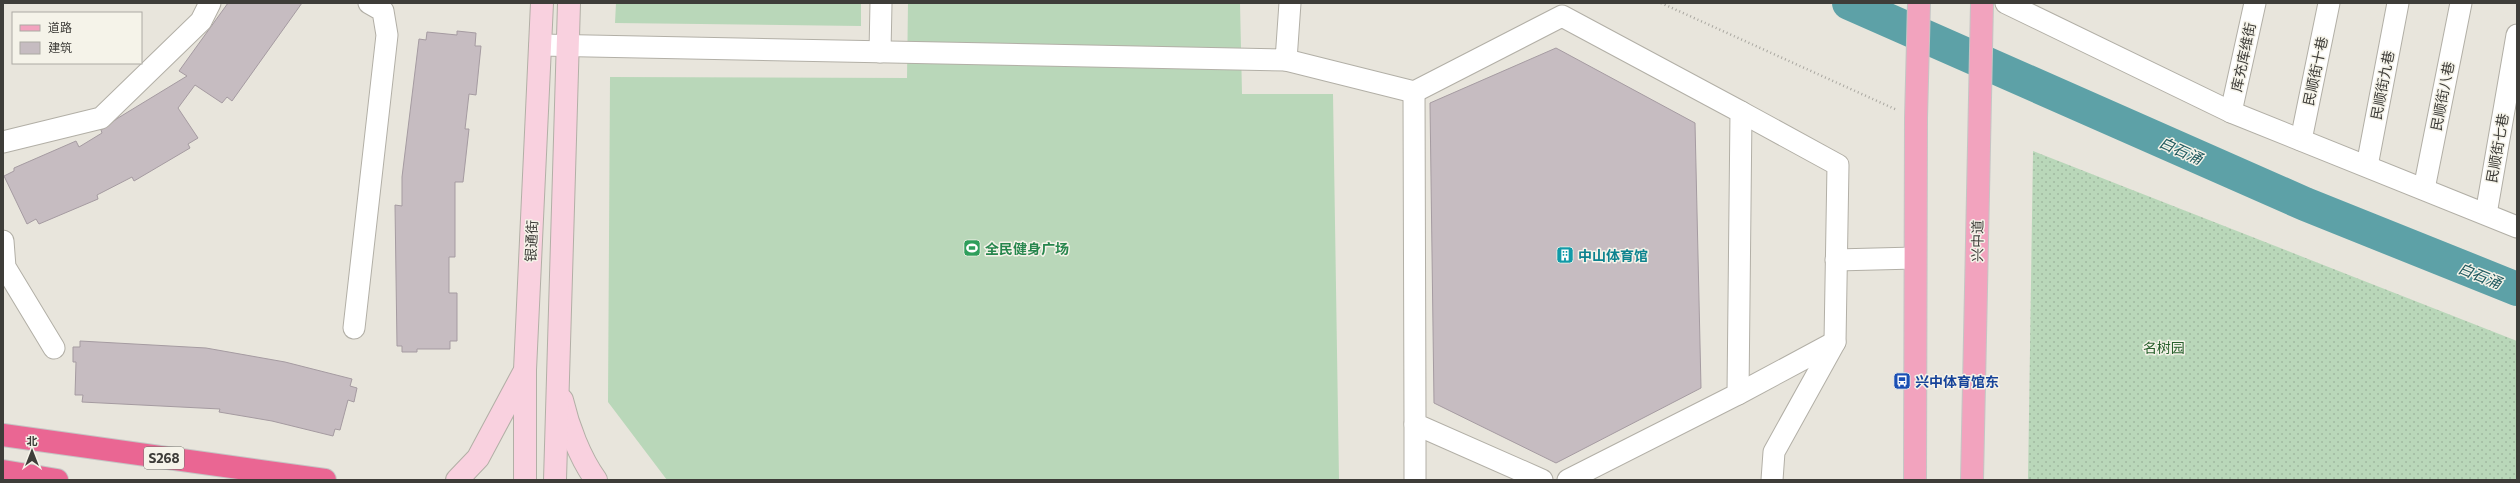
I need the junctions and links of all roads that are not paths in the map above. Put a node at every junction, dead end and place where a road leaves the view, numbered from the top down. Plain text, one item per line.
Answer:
1 (210, 3) edge
2 (369, 3) edge
3 (542, 3) edge
4 (569, 3) edge
5 (881, 3) edge
6 (1290, 3) edge
7 (1919, 3) edge
8 (1982, 3) edge
9 (2006, 3) edge
10 (2255, 3) edge
11 (2329, 3) edge
12 (2398, 3) edge
13 (2461, 3) edge
14 (2517, 35) edge
15 (540, 45) junction
16 (568, 46) junction
17 (880, 52) junction
18 (1286, 60) junction
19 (1414, 92) junction
20 (1741, 112) junction
21 (2231, 112) junction
22 (2301, 140) junction
23 (3, 142) edge
24 (2366, 166) junction
25 (2424, 189) junction
26 (2486, 214) junction
27 (2517, 227) edge
28 (3, 241) edge
29 (1916, 258) junction
30 (1836, 260) junction
31 (354, 328) dead end
32 (1835, 342) junction
33 (54, 348) dead end
34 (525, 370) junction
35 (557, 379) junction
36 (1738, 394) junction
37 (1415, 424) junction
38 (3, 435) edge
39 (3, 471) edge
40 (58, 480) edge
41 (325, 480) edge
42 (457, 480) edge
43 (524, 480) edge
44 (555, 480) edge
45 (596, 480) edge
46 (1414, 480) edge
47 (1542, 480) edge
48 (1568, 480) edge
49 (1772, 480) edge
50 (1915, 480) edge
51 (1972, 480) edge

1 - 23 street
2 - 31 street
3 - 15 street, 银通街
4 - 16 street
5 - 17 street
6 - 18 street
7 - 29 main road
8 - 51 main road, 兴中道
9 - 21 street
10 - 21 street, 库充库维街
11 - 22 street, 民顺街十巷
12 - 24 street, 民顺街九巷
13 - 25 street, 民顺街八巷
14 - 26 street, 民顺街七巷
15 - 16 street
15 - 34 street, 银通街
16 - 17 street
16 - 35 street
17 - 18 street
18 - 19 street
19 - 20 street
19 - 37 street
20 - 30 street
20 - 36 street
21 - 22 street
22 - 24 street
24 - 25 street
25 - 26 street
26 - 27 street
28 - 33 street
29 - 30 street
29 - 50 main road
30 - 32 street
32 - 36 street
32 - 49 street
34 - 42 street
34 - 43 street, 银通街
35 - 44 street
35 - 45 street
36 - 48 street
37 - 46 street
37 - 47 street
38 - 41 highway, S268
39 - 40 highway

